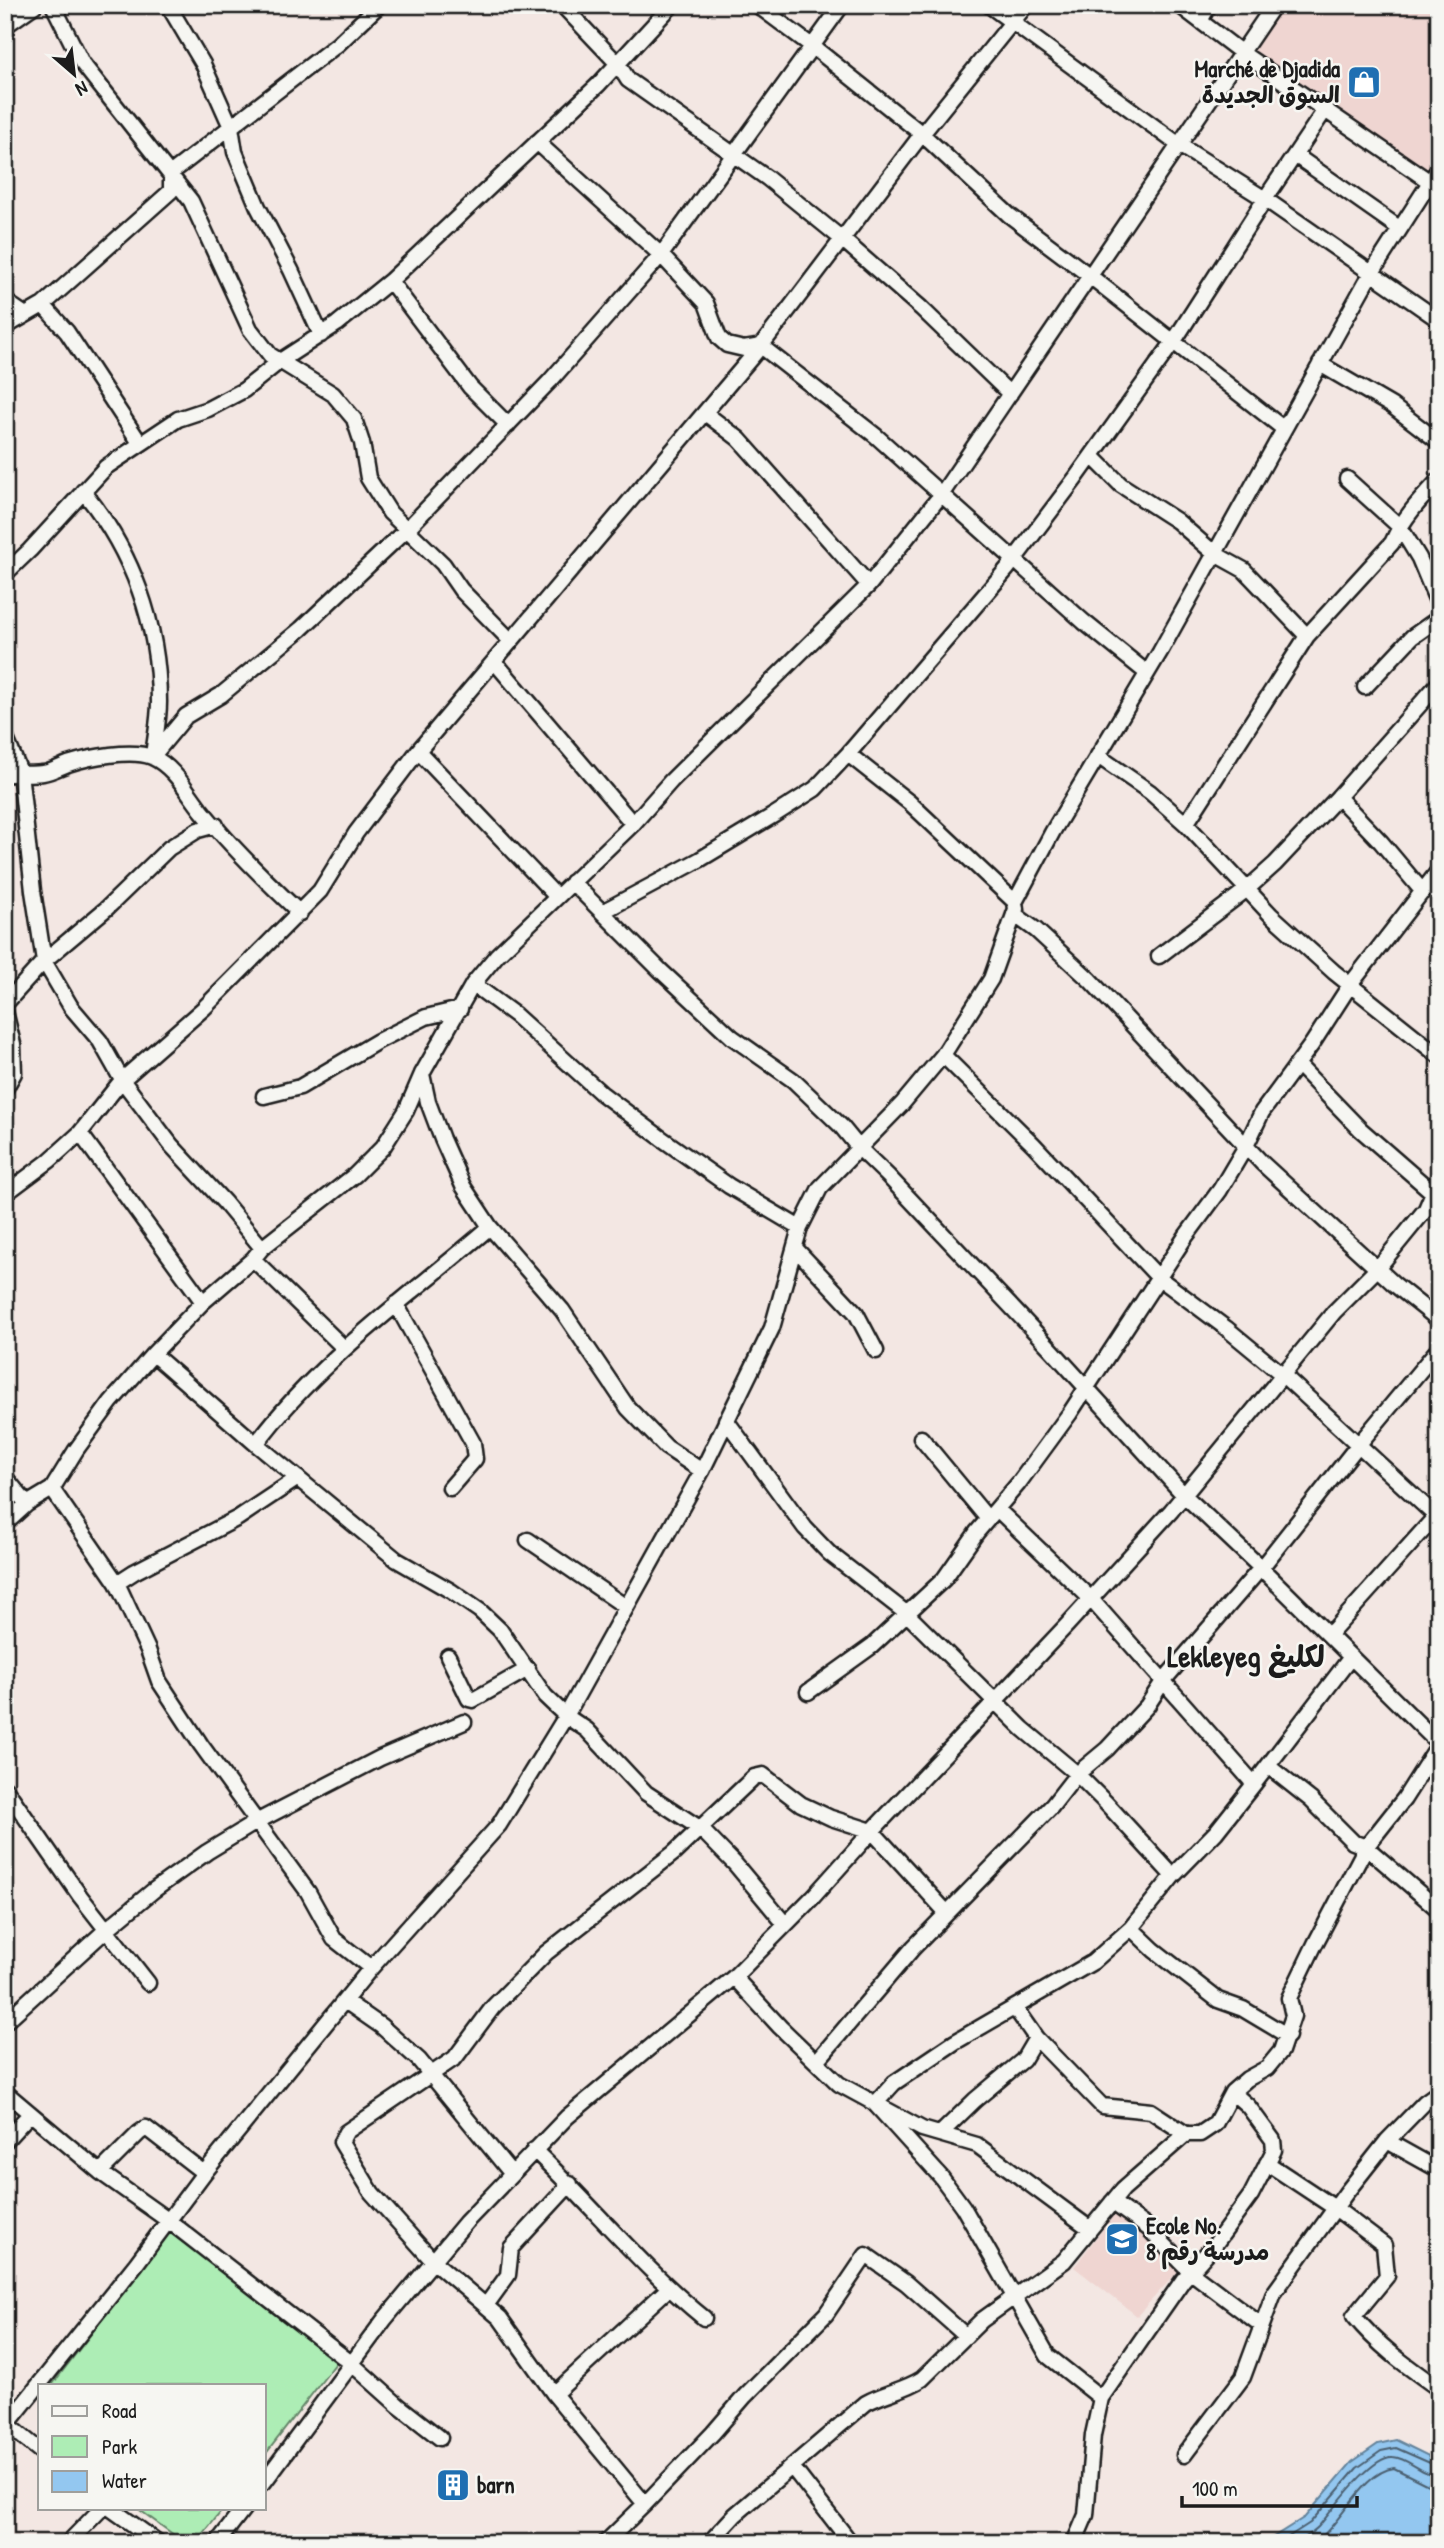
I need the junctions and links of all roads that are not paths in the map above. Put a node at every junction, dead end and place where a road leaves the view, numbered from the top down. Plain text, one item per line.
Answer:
1 (35, 5) edge
2 (53, 5) edge
3 (168, 5) edge
4 (379, 5) edge
5 (562, 5) edge
6 (672, 5) edge
7 (757, 5) edge
8 (842, 5) edge
9 (989, 5) edge
10 (1026, 5) edge
11 (1179, 5) edge
12 (1209, 5) edge
13 (1274, 5) edge
14 (1200, 21) junction
15 (1013, 23) junction
16 (5, 26) edge
17 (812, 46) junction
18 (1242, 53) junction
19 (618, 64) junction
20 (1325, 110) junction
21 (231, 127) junction
22 (922, 134) junction
23 (537, 142) junction
24 (1179, 145) junction
25 (1295, 155) junction
26 (734, 156) junction
27 (1439, 168) edge
28 (171, 173) junction
29 (1434, 185) edge
30 (1265, 199) junction
31 (1399, 228) junction
32 (842, 239) junction
33 (661, 255) junction
34 (1371, 273) junction
35 (1090, 276) junction
36 (390, 281) junction
37 (5, 301) edge
38 (43, 305) junction
39 (24, 314) junction
40 (1439, 320) edge
41 (5, 327) edge
42 (321, 335) junction
43 (1174, 341) junction
44 (761, 346) junction
45 (280, 361) junction
46 (1320, 364) junction
47 (1010, 394) junction
48 (705, 413) junction
49 (508, 425) junction
50 (1284, 429) junction
51 (1439, 442) edge
52 (140, 443) junction
53 (1091, 456) junction
54 (1347, 479) dead end
55 (1439, 480) edge
56 (83, 491) junction
57 (941, 495) junction
58 (1400, 527) junction
59 (408, 528) junction
60 (1215, 554) junction
61 (1014, 560) junction
62 (5, 574) edge
63 (869, 585) junction
64 (1439, 606) edge
65 (1439, 618) edge
66 (1307, 636) junction
67 (511, 641) junction
68 (494, 661) junction
69 (1147, 673) junction
70 (1438, 686) edge
71 (1365, 687) dead end
72 (5, 736) edge
73 (418, 751) junction
74 (848, 754) junction
75 (1098, 755) junction
76 (152, 757) junction
77 (13, 773) edge
78 (1338, 797) junction
79 (633, 824) junction
80 (1186, 824) junction
81 (216, 825) junction
82 (1439, 870) edge
83 (572, 882) junction
84 (1247, 890) junction
85 (1423, 892) junction
86 (556, 896) junction
87 (1014, 908) junction
88 (602, 912) junction
89 (300, 913) junction
90 (1158, 956) dead end
91 (44, 961) junction
92 (473, 984) junction
93 (1350, 985) junction
94 (5, 1004) edge
95 (460, 1009) junction
96 (5, 1011) edge
97 (943, 1055) junction
98 (1439, 1056) edge
99 (1297, 1064) junction
100 (422, 1074) junction
101 (122, 1080) junction
102 (5, 1089) edge
103 (264, 1096) dead end
104 (80, 1133) junction
105 (1246, 1146) junction
106 (859, 1148) junction
107 (1439, 1178) edge
108 (5, 1194) edge
109 (1435, 1195) edge
110 (490, 1227) junction
111 (800, 1228) junction
112 (795, 1248) junction
113 (257, 1254) junction
114 (1377, 1269) junction
115 (1159, 1278) junction
116 (203, 1302) junction
117 (396, 1304) junction
118 (1439, 1320) edge
119 (344, 1348) junction
120 (1439, 1348) edge
121 (876, 1351) dead end
122 (153, 1354) junction
123 (1283, 1375) junction
124 (1085, 1389) junction
125 (726, 1420) junction
126 (921, 1438) dead end
127 (256, 1444) junction
128 (1359, 1444) junction
129 (702, 1471) junction
130 (5, 1477) edge
131 (298, 1478) junction
132 (450, 1488) dead end
133 (51, 1489) junction
134 (1184, 1495) junction
135 (27, 1504) junction
136 (993, 1514) junction
137 (1437, 1517) edge
138 (5, 1524) edge
139 (528, 1540) dead end
140 (1261, 1568) junction
141 (117, 1583) junction
142 (1090, 1598) junction
143 (626, 1607) junction
144 (906, 1613) junction
145 (1329, 1635) junction
146 (449, 1656) dead end
147 (1350, 1657) junction
148 (528, 1669) junction
149 (1164, 1680) junction
150 (808, 1692) dead end
151 (995, 1702) junction
152 (566, 1716) junction
153 (464, 1722) dead end
154 (1439, 1744) edge
155 (1268, 1766) junction
156 (1077, 1774) junction
157 (1254, 1784) junction
158 (5, 1787) edge
159 (258, 1821) junction
160 (701, 1829) junction
161 (872, 1831) junction
162 (1366, 1847) junction
163 (1173, 1876) junction
164 (1439, 1910) edge
165 (947, 1913) junction
166 (785, 1924) junction
167 (1131, 1928) junction
168 (107, 1929) junction
169 (371, 1968) junction
170 (734, 1977) junction
171 (148, 1983) dead end
172 (345, 2001) junction
173 (1015, 2008) junction
174 (5, 2022) edge
175 (1288, 2036) junction
176 (1036, 2038) junction
177 (817, 2061) junction
178 (431, 2073) junction
179 (5, 2092) edge
180 (1232, 2092) junction
181 (1439, 2092) edge
182 (875, 2104) junction
183 (29, 2115) junction
184 (940, 2134) junction
185 (1186, 2134) junction
186 (5, 2141) edge
187 (1387, 2141) junction
188 (534, 2150) junction
189 (1268, 2163) junction
190 (1439, 2170) edge
191 (100, 2172) junction
192 (204, 2173) junction
193 (512, 2174) junction
194 (570, 2184) junction
195 (1112, 2202) junction
196 (1335, 2208) junction
197 (169, 2221) junction
198 (1089, 2228) junction
199 (433, 2261) junction
200 (1191, 2272) junction
201 (668, 2289) junction
202 (1015, 2297) junction
203 (487, 2305) junction
204 (704, 2318) dead end
205 (1261, 2325) junction
206 (966, 2336) junction
207 (351, 2363) junction
208 (38, 2384) edge
209 (38, 2384) edge
210 (1439, 2389) edge
211 (554, 2394) junction
212 (1101, 2398) junction
213 (6, 2424) edge
214 (440, 2438) dead end
215 (38, 2449) edge
216 (1184, 2455) dead end
217 (792, 2467) junction
218 (266, 2479) edge
219 (645, 2504) junction
220 (100, 2510) edge
221 (113, 2510) edge
222 (242, 2510) edge
223 (68, 2543) edge
224 (159, 2543) edge
225 (217, 2543) edge
226 (605, 2543) edge
227 (709, 2543) edge
228 (851, 2543) edge
229 (1074, 2543) edge

1 - 16 street
2 - 28 street
3 - 21 street
4 - 21 street
5 - 19 street
6 - 19 street
7 - 17 street
8 - 17 street
9 - 15 street
10 - 15 street
11 - 14 street
12 - 14 street
13 - 18 street
14 - 18 street
15 - 22 street
15 - 24 street
17 - 22 street
17 - 26 street
18 - 20 street
18 - 24 street
19 - 23 street
19 - 26 street
20 - 25 street
20 - 29 street
21 - 28 street
21 - 42 street
22 - 32 street
22 - 35 street
23 - 33 street
23 - 36 street
24 - 30 street
24 - 35 street
25 - 30 street
25 - 31 street
26 - 32 street
26 - 33 street
27 - 29 street
28 - 38 street
28 - 45 street
29 - 31 street
30 - 34 street
30 - 43 street
31 - 34 street
32 - 44 street
32 - 47 street
33 - 44 street
33 - 49 street
34 - 40 street
34 - 46 street
35 - 43 street
35 - 47 street
36 - 42 street
36 - 49 street
37 - 39 street
38 - 39 street
38 - 52 street
39 - 41 street
42 - 45 street
43 - 50 street
43 - 53 street
44 - 48 street
44 - 57 street
45 - 52 street
45 - 59 street
46 - 50 street
46 - 51 street
47 - 57 street
48 - 63 street
48 - 67 street
49 - 59 street
50 - 60 street
52 - 56 street
53 - 60 street
53 - 61 street
54 - 58 street
55 - 58 street
56 - 62 street
56 - 76 street
57 - 61 street
57 - 63 street
58 - 64 street
58 - 66 street
59 - 67 street
59 - 76 street
60 - 66 street
60 - 69 street
61 - 69 street
61 - 74 street
63 - 79 street
65 - 71 street
66 - 80 street
67 - 68 street
68 - 73 street
68 - 79 street
69 - 75 street
70 - 78 street
72 - 77 street
73 - 86 street
73 - 89 street
74 - 87 street
74 - 88 street
75 - 80 street
75 - 87 street
76 - 77 street
76 - 81 street
77 - 91 street
78 - 84 street
78 - 85 street
79 - 83 street
80 - 84 street
81 - 89 street
81 - 91 street
82 - 85 street
83 - 86 street
83 - 88 street
84 - 90 street
84 - 93 street
85 - 93 street
86 - 92 street
87 - 97 street
87 - 105 street
88 - 106 street
89 - 101 street
91 - 94 street
91 - 101 street
92 - 95 street
92 - 111 street
93 - 98 street
93 - 99 street
95 - 100 street
95 - 103 street
96 - 102 street
97 - 106 street
97 - 115 street
99 - 105 street
99 - 109 street
100 - 110 street
100 - 113 street
101 - 104 street
101 - 113 street
104 - 108 street
104 - 116 street
105 - 114 street
105 - 115 street
106 - 111 street
106 - 124 street
107 - 109 street
109 - 114 street
110 - 117 street
110 - 129 street
111 - 112 street
112 - 121 street
112 - 125 street
113 - 116 street
113 - 119 street
114 - 118 street
114 - 123 street
115 - 123 street
115 - 124 street
116 - 122 street
117 - 119 street
117 - 132 street
119 - 127 street
120 - 128 street
122 - 127 street
122 - 133 street
123 - 128 street
123 - 134 street
124 - 134 street
124 - 136 street
125 - 129 street
125 - 144 street
126 - 136 street
127 - 131 street
128 - 137 street
128 - 140 street
129 - 143 street
130 - 135 street
131 - 141 street
131 - 148 street
133 - 135 street
133 - 141 street
134 - 140 street
134 - 142 street
135 - 138 street
136 - 142 street
136 - 144 street
137 - 145 street
139 - 143 street
140 - 145 street
140 - 149 street
141 - 159 street
142 - 149 street
142 - 151 street
143 - 152 street
144 - 150 street
144 - 151 street
145 - 147 street
146 - 148 street
147 - 154 street
147 - 155 street
148 - 152 street
149 - 156 street
149 - 157 street
151 - 156 street
151 - 161 street
152 - 160 street
152 - 169 street
153 - 159 street
154 - 162 street
155 - 157 street
155 - 162 street
156 - 163 street
156 - 165 street
157 - 163 street
158 - 168 street
159 - 168 street
159 - 169 street
160 - 161 street
160 - 166 street
160 - 178 street
161 - 165 street
161 - 166 street
162 - 164 street
162 - 175 street
163 - 167 street
165 - 177 street
166 - 170 street
167 - 173 street
167 - 175 street
168 - 171 street
168 - 174 street
169 - 172 street
170 - 177 street
170 - 188 street
172 - 178 street
172 - 192 street
173 - 176 street
173 - 182 street
175 - 180 street
176 - 184 street
176 - 185 street
177 - 182 street
178 - 193 street
178 - 199 street
179 - 183 street
180 - 185 street
180 - 189 street
181 - 187 street
182 - 184 street
182 - 202 street
183 - 186 street
183 - 191 street
184 - 198 street
185 - 195 street
187 - 190 street
187 - 196 street
188 - 193 street
188 - 194 street
189 - 196 street
189 - 200 street
191 - 192 street
191 - 197 street
192 - 197 street
193 - 199 street
194 - 201 street
194 - 203 street
195 - 198 street
195 - 200 street
196 - 205 street
196 - 210 street
197 - 207 street
197 - 208 street
198 - 202 street
199 - 203 street
199 - 207 street
200 - 205 street
200 - 212 street
201 - 204 street
201 - 211 street
202 - 206 street
202 - 212 street
203 - 211 street
205 - 216 street
206 - 217 street
206 - 219 street
207 - 214 street
207 - 218 street
209 - 213 street
211 - 219 street
212 - 229 street
213 - 215 street
217 - 227 street
217 - 228 street
219 - 226 street
220 - 223 street
221 - 224 street
222 - 225 street

